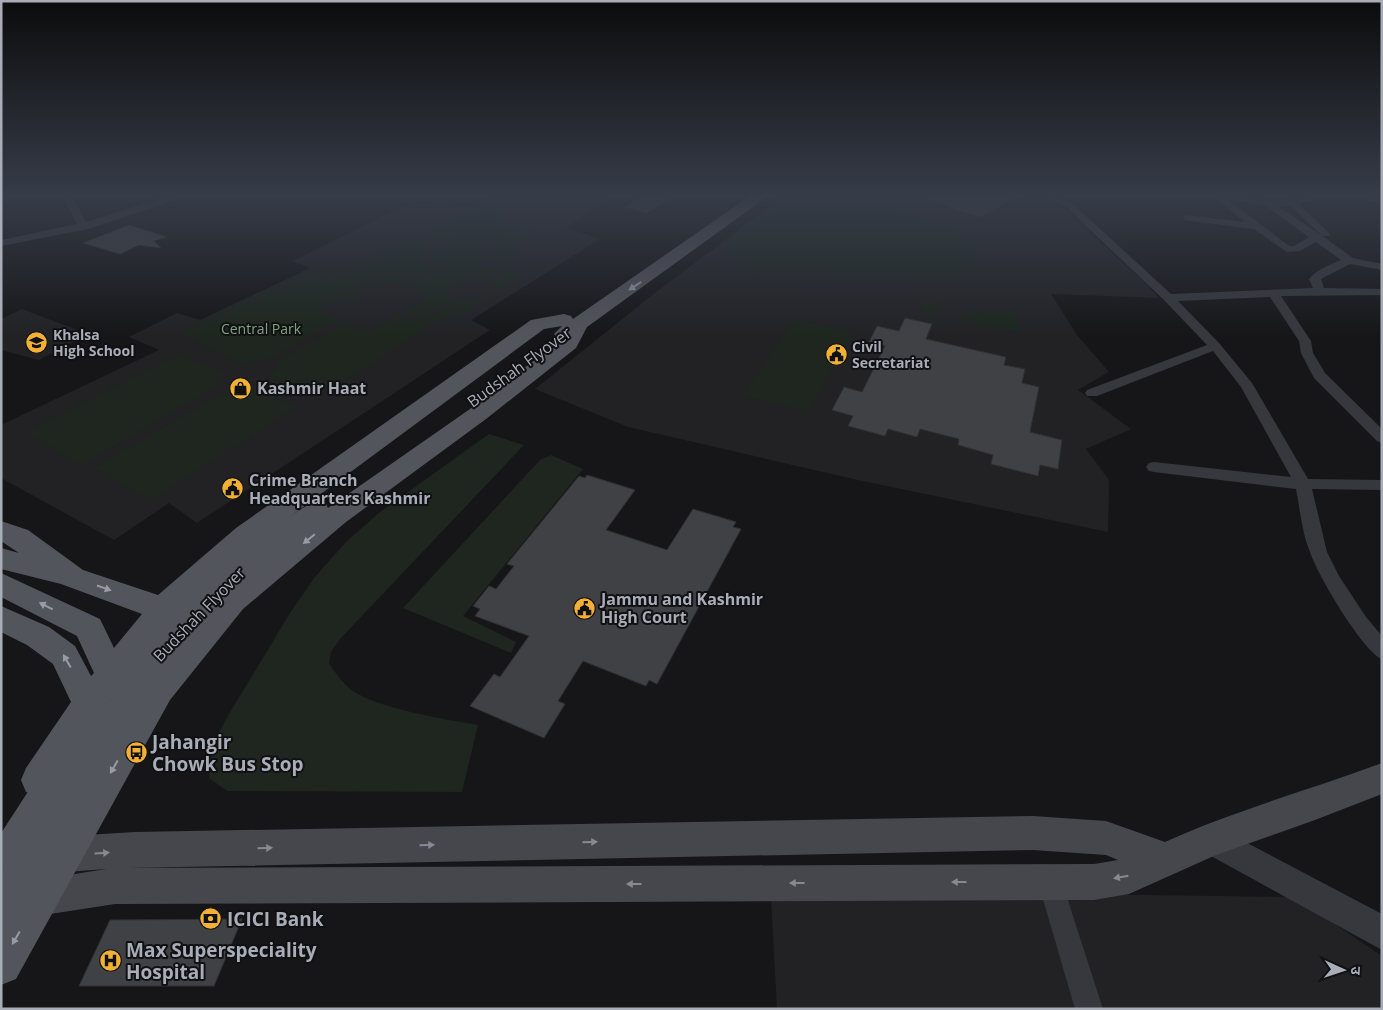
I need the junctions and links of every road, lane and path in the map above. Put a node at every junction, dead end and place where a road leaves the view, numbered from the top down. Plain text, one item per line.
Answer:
1 (666, 243) edge
2 (690, 243) edge
3 (1110, 243) edge
4 (1279, 243) edge
5 (1306, 243) edge
6 (1325, 243) edge
7 (1333, 243) edge
8 (1333, 249) junction
9 (1349, 260) junction
10 (1382, 267) edge
11 (1320, 291) junction
12 (1382, 292) edge
13 (1273, 293) junction
14 (1168, 298) junction
15 (560, 330) junction
16 (1215, 346) junction
17 (1092, 392) dead end
18 (1382, 438) edge
19 (1154, 466) dead end
20 (1303, 484) junction
21 (1382, 485) edge
22 (1, 532) edge
23 (1, 558) edge
24 (73, 578) junction
25 (1, 584) edge
26 (163, 609) junction
27 (1, 618) edge
28 (212, 625) junction
29 (1382, 651) edge
30 (111, 676) junction
31 (89, 704) junction
32 (1382, 778) edge
33 (1, 838) edge
34 (1211, 839) junction
35 (1, 851) edge
36 (64, 856) junction
37 (1167, 860) junction
38 (1, 869) edge
39 (1050, 882) junction
40 (39, 898) junction
41 (1, 903) edge
42 (1, 910) edge
43 (1382, 933) edge
44 (1, 964) edge
45 (1089, 1009) edge

1 - 15 main road
2 -> 15 main road
3 - 14 street
4 - 5 street
6 - 8 street
7 - 8 street
8 - 9 street
9 - 10 street
9 - 11 street
11 - 12 street
11 - 13 street
13 - 14 street
13 - 18 street
14 - 16 street
15 - 26 main road
15 -> 28 main road
15 - 38 main road, Budshah Flyover, bridge
15 - 42 main road, Budshah Flyover, bridge
16 - 17 street
16 - 20 street
19 - 20 street
20 - 21 street
20 - 29 street
22 - 24 main road
23 - 24 main road
24 -> 26 main road
30 -> 25 main road
26 - 28 main road
26 - 30 main road
31 -> 27 main road
28 -> 36 main road
30 - 31 main road
31 - 33 main road
32 - 34 main road
34 - 37 main road
34 - 43 street
35 - 36 main road
36 -> 37 main road
36 - 40 main road
37 -> 39 main road
39 -> 40 main road
39 - 45 street
40 - 41 main road
40 -> 44 main road

